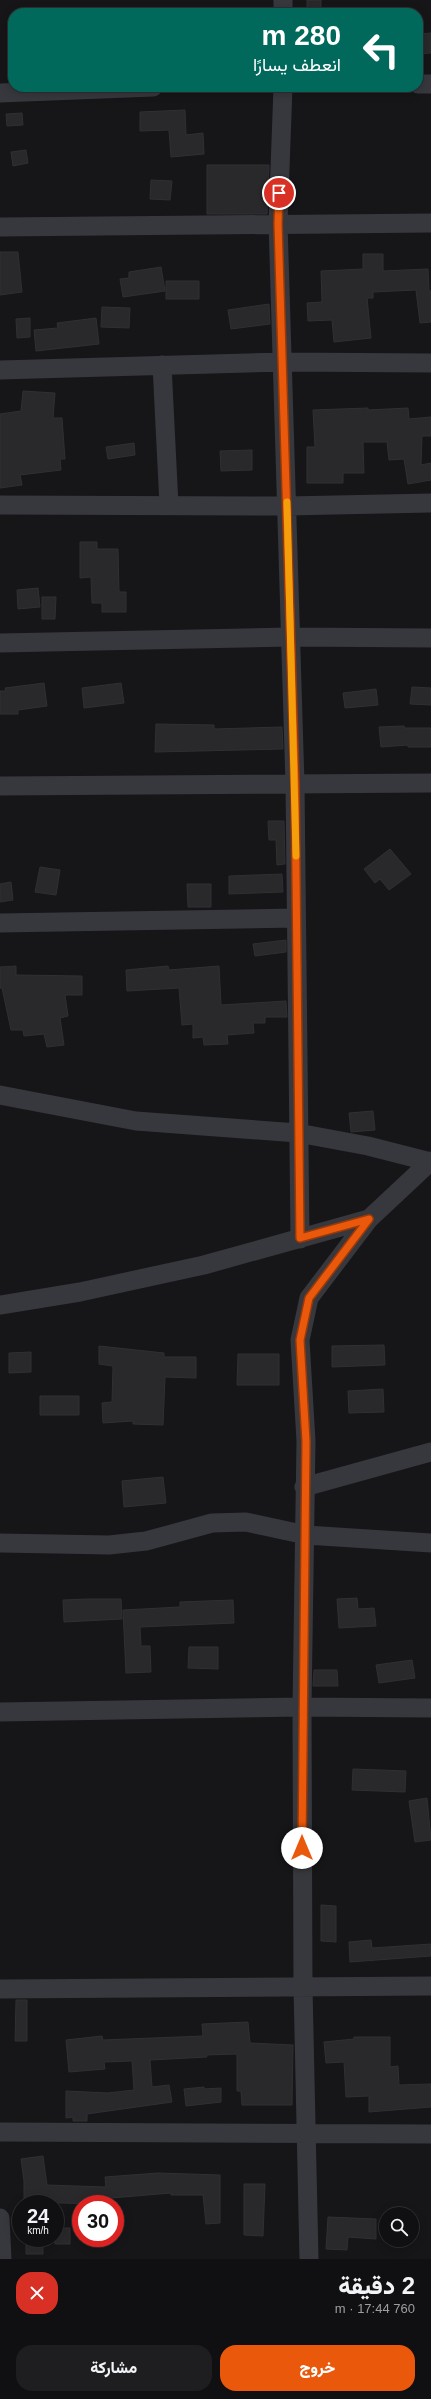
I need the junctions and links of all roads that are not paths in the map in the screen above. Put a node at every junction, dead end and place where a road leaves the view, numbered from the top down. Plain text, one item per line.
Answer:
1 (26, 92) edge
2 (283, 92) edge
3 (0, 93) edge
4 (431, 223) edge
5 (278, 224) junction
6 (0, 227) edge
7 (283, 362) junction
8 (431, 363) edge
9 (162, 365) junction
10 (0, 370) edge
11 (431, 503) edge
12 (0, 505) edge
13 (169, 505) junction
14 (287, 506) junction
15 (291, 638) junction
16 (431, 638) edge
17 (0, 643) edge
18 (431, 783) edge
19 (295, 784) junction
20 (0, 786) edge
21 (296, 918) junction
22 (0, 923) edge
23 (0, 1096) edge
24 (298, 1133) junction
25 (431, 1162) edge
26 (369, 1219) junction
27 (300, 1238) junction
28 (0, 1305) edge
29 (431, 1452) edge
30 (304, 1487) junction
31 (306, 1535) junction
32 (0, 1543) edge
33 (431, 1543) edge
34 (302, 1707) junction
35 (431, 1708) edge
36 (0, 1712) edge
37 (431, 1986) edge
38 (303, 1988) junction
39 (0, 1990) edge
40 (0, 2132) edge
41 (308, 2132) junction
42 (431, 2134) edge
43 (0, 2218) edge
44 (2, 2259) edge
45 (309, 2259) edge

1 - 3 street
2 - 5 street
4 - 5 street
5 - 6 street
5 - 7 street
7 - 8 street
7 - 9 street
7 - 14 street
9 - 10 street
9 - 13 street
11 - 14 street
12 - 13 street
13 - 14 street
14 - 15 street
15 - 16 street
15 - 17 street
15 - 19 street
18 - 19 street
19 - 20 street
19 - 21 street
21 - 22 street
21 - 24 street
23 - 24 street
24 - 25 street
24 - 27 street
25 - 26 street
26 - 27 street
26 - 30 street
27 - 28 street
29 - 30 street
30 - 31 street
31 - 32 street
31 - 33 street
31 - 34 street
34 - 35 street
34 - 36 street
34 - 38 street
37 - 38 street
38 - 39 street
38 - 41 street
40 - 41 street
41 - 42 street
41 - 45 street
43 - 44 street

